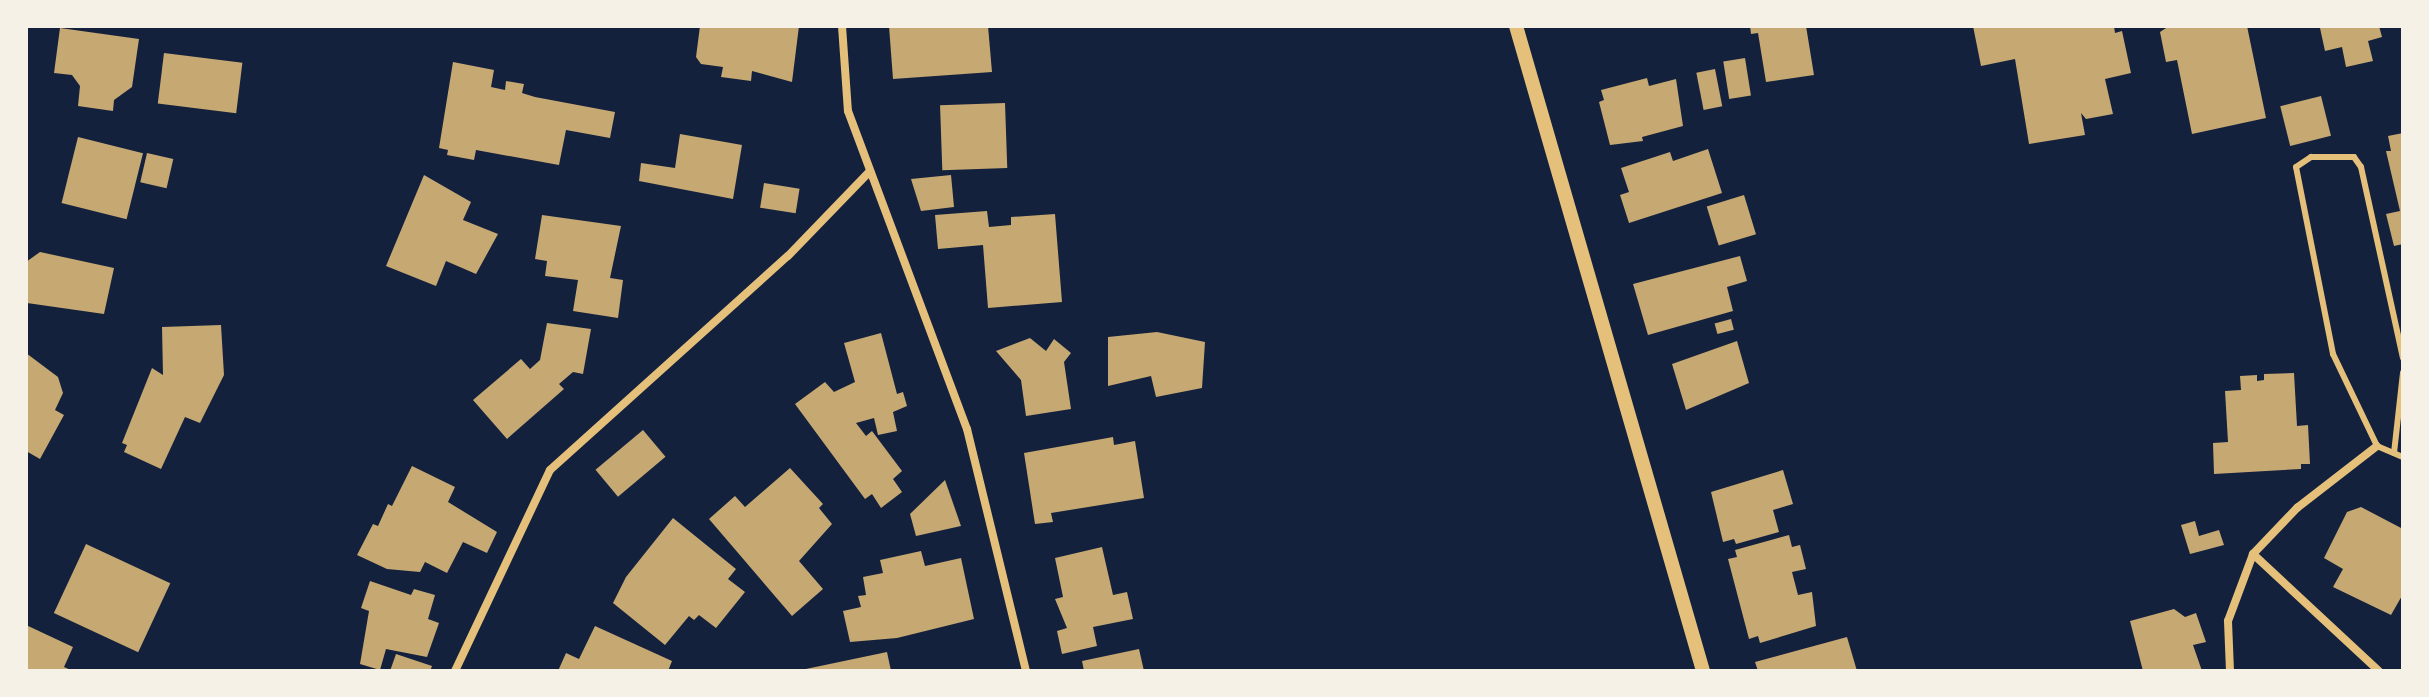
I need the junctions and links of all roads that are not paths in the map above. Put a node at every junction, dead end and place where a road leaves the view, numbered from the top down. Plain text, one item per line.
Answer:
1 (842, 26) edge
2 (1516, 26) edge
3 (870, 171) junction
4 (2403, 358) edge
5 (2403, 373) edge
6 (2377, 446) junction
7 (2394, 453) junction
8 (2403, 457) edge
9 (2253, 554) junction
10 (455, 671) edge
11 (1026, 671) edge
12 (1703, 671) edge
13 (2230, 671) edge
14 (2379, 671) edge

1 - 3 street
2 - 12 street
3 - 10 street
3 - 11 street
4 - 6 lane
5 - 7 lane
6 - 7 lane
6 - 9 street
7 - 8 lane
9 - 13 street
9 - 14 street

